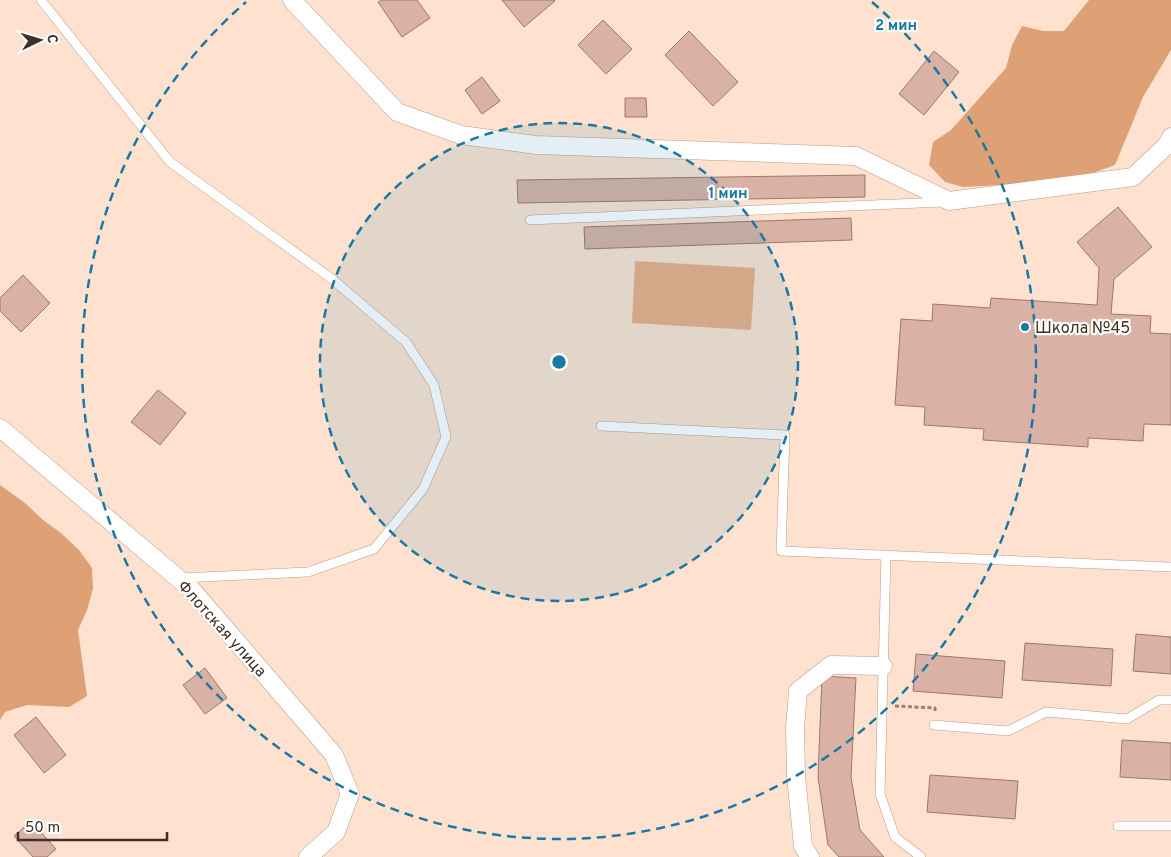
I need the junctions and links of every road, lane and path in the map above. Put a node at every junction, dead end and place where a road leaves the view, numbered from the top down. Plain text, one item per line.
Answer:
1 (41, 0) edge
2 (292, 0) edge
3 (1171, 137) edge
4 (949, 201) junction
5 (530, 220) dead end
6 (601, 426) dead end
7 (0, 428) edge
8 (886, 555) junction
9 (1171, 567) edge
10 (178, 578) junction
11 (883, 666) junction
12 (1171, 700) edge
13 (934, 725) dead end
14 (1118, 826) dead end
15 (1171, 826) edge
16 (308, 857) edge
17 (810, 857) edge
18 (921, 857) edge

1 - 10 lane
2 - 4 street
3 - 4 street
4 - 5 lane
6 - 8 lane
7 - 10 street, Флотская улица
8 - 9 lane
8 - 11 lane
10 - 16 street, Флотская улица
11 - 17 street
11 - 18 lane
12 - 13 lane
14 - 15 lane

